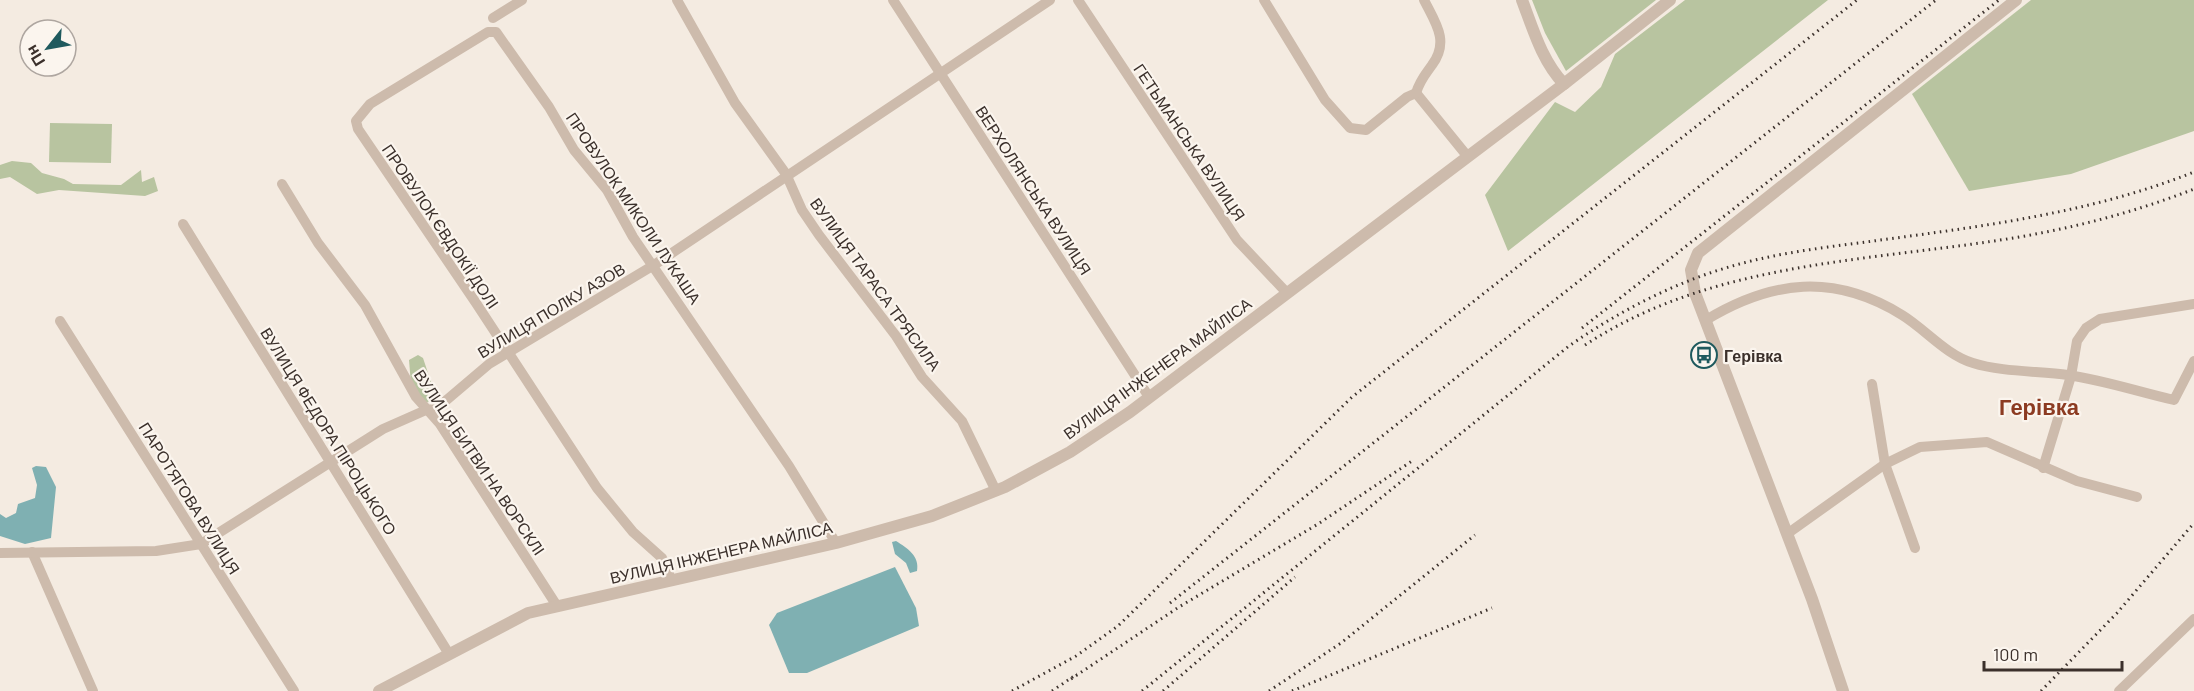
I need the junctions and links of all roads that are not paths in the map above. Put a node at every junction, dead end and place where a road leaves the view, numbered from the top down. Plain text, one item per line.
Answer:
1 (522, 0) edge
2 (677, 0) edge
3 (893, 0) edge
4 (1050, 0) edge
5 (1078, 0) edge
6 (1263, 0) edge
7 (1424, 0) edge
8 (1522, 0) edge
9 (1670, 0) edge
10 (2016, 0) edge
11 (493, 18) dead end
12 (939, 72) junction
13 (1564, 84) junction
14 (1416, 93) junction
15 (356, 121) joint
16 (1468, 157) junction
17 (786, 174) junction
18 (282, 184) dead end
19 (183, 224) dead end
20 (654, 265) junction
21 (1287, 293) junction
22 (2194, 304) edge
23 (1706, 320) junction
24 (60, 321) dead end
25 (508, 353) junction
26 (2194, 361) edge
27 (2071, 376) junction
28 (1872, 384) dead end
29 (1149, 397) junction
30 (426, 410) junction
31 (330, 463) junction
32 (1885, 464) junction
33 (2043, 468) junction
34 (996, 491) junction
35 (2137, 497) dead end
36 (1787, 534) junction
37 (836, 543) junction
38 (201, 544) junction
39 (1915, 548) dead end
40 (32, 552) junction
41 (0, 553) edge
42 (670, 579) junction
43 (557, 606) junction
44 (2194, 620) edge
45 (449, 654) junction
46 (93, 691) edge
47 (294, 691) edge
48 (379, 691) edge
49 (1843, 691) edge
50 (2119, 691) edge

1 - 11 street
2 - 17 street, ВУЛИЦЯ ТАРАСА ТРЯСИЛА
3 - 12 street, ВЕРХОЛЯНСЬКА ВУЛИЦЯ
4 - 12 street, ВУЛИЦЯ ПОЛКУ АЗОВ
5 - 21 street, ГЕТЬМАНСЬКА ВУЛИЦЯ
6 - 14 street
7 - 14 street
8 - 13 street
9 - 13 street, ВУЛИЦЯ ІНЖЕНЕРА МАЙЛІСА
10 - 23 street
12 - 17 street, ВУЛИЦЯ ПОЛКУ АЗОВ
12 - 29 street, ВЕРХОЛЯНСЬКА ВУЛИЦЯ
13 - 16 street, ВУЛИЦЯ ІНЖЕНЕРА МАЙЛІСА
14 - 16 street
15 - 20 street, ПРОВУЛОК МИКОЛИ ЛУКАША
15 - 25 street, ПРОВУЛОК ЄВДОКІЇ ДОЛІ
16 - 21 street, ВУЛИЦЯ ІНЖЕНЕРА МАЙЛІСА
17 - 20 street, ВУЛИЦЯ ПОЛКУ АЗОВ
17 - 34 street, ВУЛИЦЯ ТАРАСА ТРЯСИЛА
18 - 30 street, ВУЛИЦЯ БИТВИ НА ВОРСКЛІ
19 - 31 street, ВУЛИЦЯ ФЕДОРА ПІРОЦЬКОГО
20 - 25 street, ВУЛИЦЯ ПОЛКУ АЗОВ
20 - 37 street, ПРОВУЛОК МИКОЛИ ЛУКАША
21 - 29 street, ВУЛИЦЯ ІНЖЕНЕРА МАЙЛІСА
22 - 27 street
23 - 27 street
23 - 36 street
24 - 38 street, ПАРОТЯГОВА ВУЛИЦЯ
25 - 30 street, ВУЛИЦЯ ПОЛКУ АЗОВ
25 - 42 street, ПРОВУЛОК ЄВДОКІЇ ДОЛІ
26 - 27 street
27 - 33 street
28 - 32 street
29 - 34 street, ВУЛИЦЯ ІНЖЕНЕРА МАЙЛІСА
30 - 31 street, ВУЛИЦЯ ПОЛКУ АЗОВ
30 - 43 street, ВУЛИЦЯ БИТВИ НА ВОРСКЛІ
31 - 38 street, ВУЛИЦЯ ПОЛКУ АЗОВ
31 - 45 street, ВУЛИЦЯ ФЕДОРА ПІРОЦЬКОГО
32 - 33 street
32 - 36 street
32 - 39 street
33 - 35 street
34 - 37 street, ВУЛИЦЯ ІНЖЕНЕРА МАЙЛІСА
36 - 49 street
37 - 42 street, ВУЛИЦЯ ІНЖЕНЕРА МАЙЛІСА
38 - 40 street, ВУЛИЦЯ ПОЛКУ АЗОВ
38 - 47 street, ПАРОТЯГОВА ВУЛИЦЯ
40 - 41 street, ВУЛИЦЯ ПОЛКУ АЗОВ
40 - 46 street
42 - 43 street, ВУЛИЦЯ ІНЖЕНЕРА МАЙЛІСА
43 - 45 street, ВУЛИЦЯ ІНЖЕНЕРА МАЙЛІСА
44 - 50 street
45 - 48 street, ВУЛИЦЯ ІНЖЕНЕРА МАЙЛІСА

